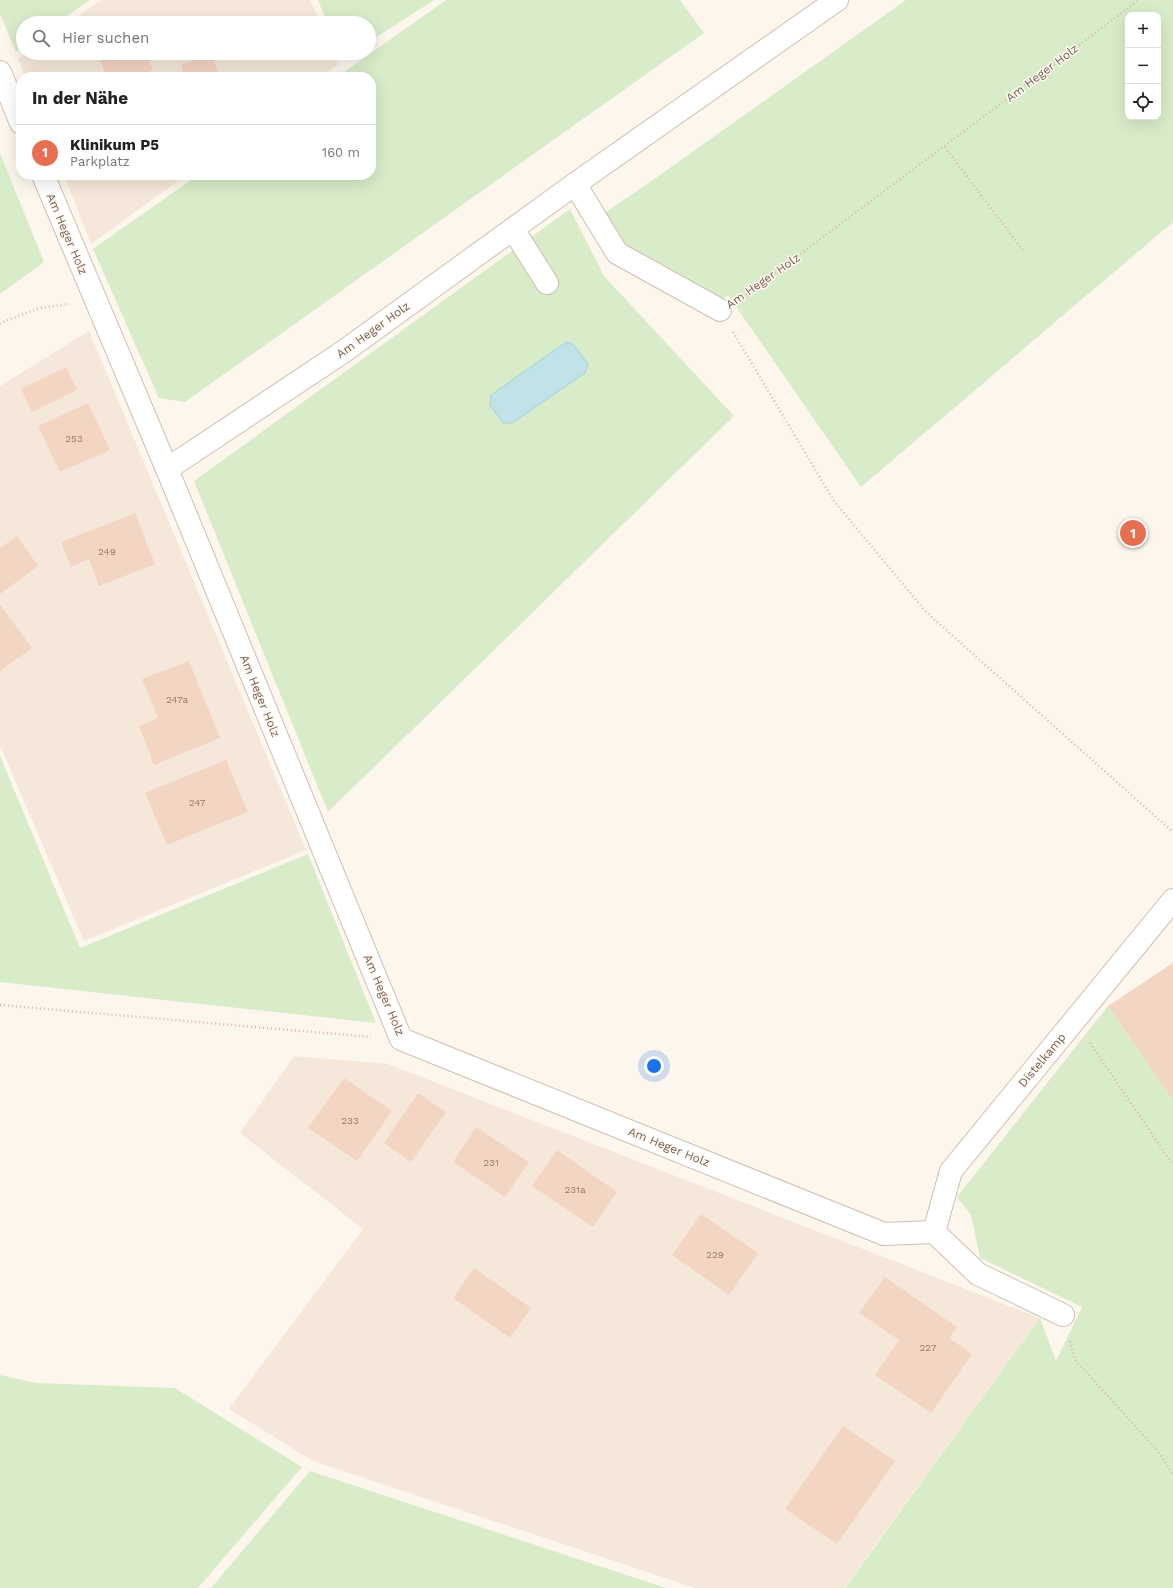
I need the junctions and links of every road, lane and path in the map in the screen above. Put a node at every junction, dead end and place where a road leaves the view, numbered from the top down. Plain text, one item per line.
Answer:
1 (836, 0) edge
2 (1139, 0) edge
3 (0, 72) edge
4 (16, 111) edge
5 (946, 147) junction
6 (45, 180) edge
7 (575, 184) junction
8 (513, 229) junction
9 (1023, 250) dead end
10 (547, 283) dead end
11 (95, 299) junction
12 (720, 310) junction
13 (0, 324) edge
14 (167, 469) junction
15 (1173, 832) edge
16 (1173, 900) edge
17 (0, 1005) edge
18 (1075, 1021) junction
19 (401, 1039) junction
20 (1173, 1165) edge
21 (934, 1232) junction
22 (1063, 1315) joint
23 (1173, 1474) edge

1 - 7 street, Am Heger Holz
2 - 5 path, Am Heger Holz
3 - 4 street
5 - 9 path
5 - 12 path, Am Heger Holz
6 - 11 street, Am Heger Holz
7 - 8 street, Am Heger Holz
7 - 12 street, Am Heger Holz
8 - 10 street
8 - 14 street, Am Heger Holz
11 - 13 path
11 - 14 street, Am Heger Holz
12 - 15 path
14 - 19 street, Am Heger Holz
16 - 18 street, Distelkamp
17 - 19 path
18 - 20 path
18 - 21 street, Distelkamp
19 - 21 street, Am Heger Holz
21 - 22 street
22 - 23 path

